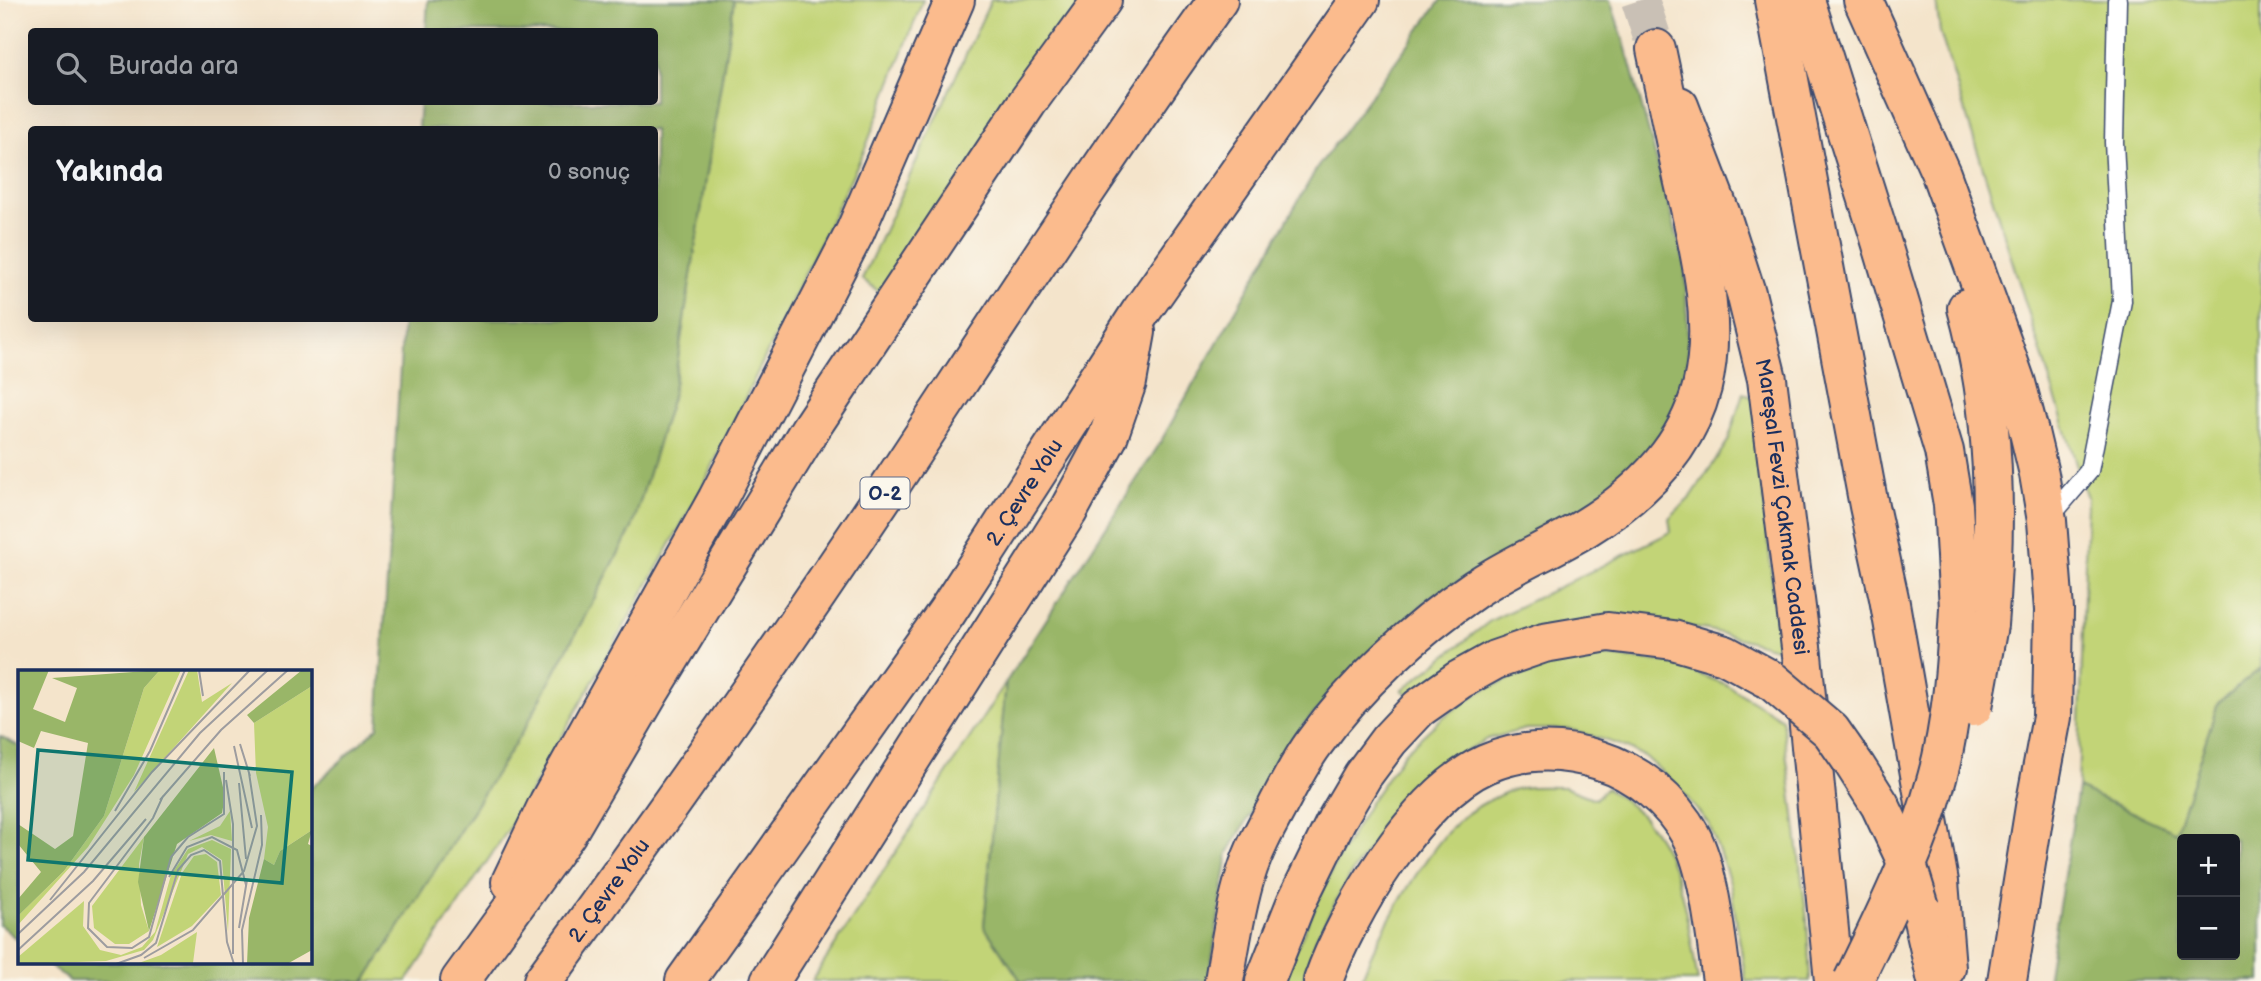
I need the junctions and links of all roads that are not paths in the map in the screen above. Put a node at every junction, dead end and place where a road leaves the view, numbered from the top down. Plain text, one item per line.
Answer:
1 (955, 0) edge
2 (1102, 0) edge
3 (1218, 0) edge
4 (1360, 0) edge
5 (1774, 0) edge
6 (1805, 0) edge
7 (1863, 0) edge
8 (2117, 0) edge
9 (1881, 43) junction
10 (1140, 313) junction
11 (2047, 521) junction
12 (1973, 617) junction
13 (467, 972) edge
14 (543, 981) edge
15 (685, 981) edge
16 (770, 981) edge
17 (1224, 981) edge
18 (1265, 981) edge
19 (1323, 981) edge
20 (1722, 981) edge
21 (1834, 981) edge
22 (1853, 981) edge
23 (1860, 981) edge
24 (1937, 981) edge
25 (1946, 981) edge
26 (2007, 981) edge

1 - 13 main road
2 - 13 main road
3 - 14 main road, 2. Çevre Yolu / O-2
4 - 10 main road, 2. Çevre Yolu
5 - 25 main road
6 - 12 main road
7 - 9 main road
8 - 11 lane
9 - 11 main road
9 - 12 main road
10 - 15 main road, 2. Çevre Yolu
10 - 16 main road
11 - 26 main road
12 - 22 main road, bridge
12 - 23 main road, bridge
17 - 21 main road, Mareşal Fevzi Çakmak Caddesi
18 - 24 main road, bridge
19 - 20 main road

